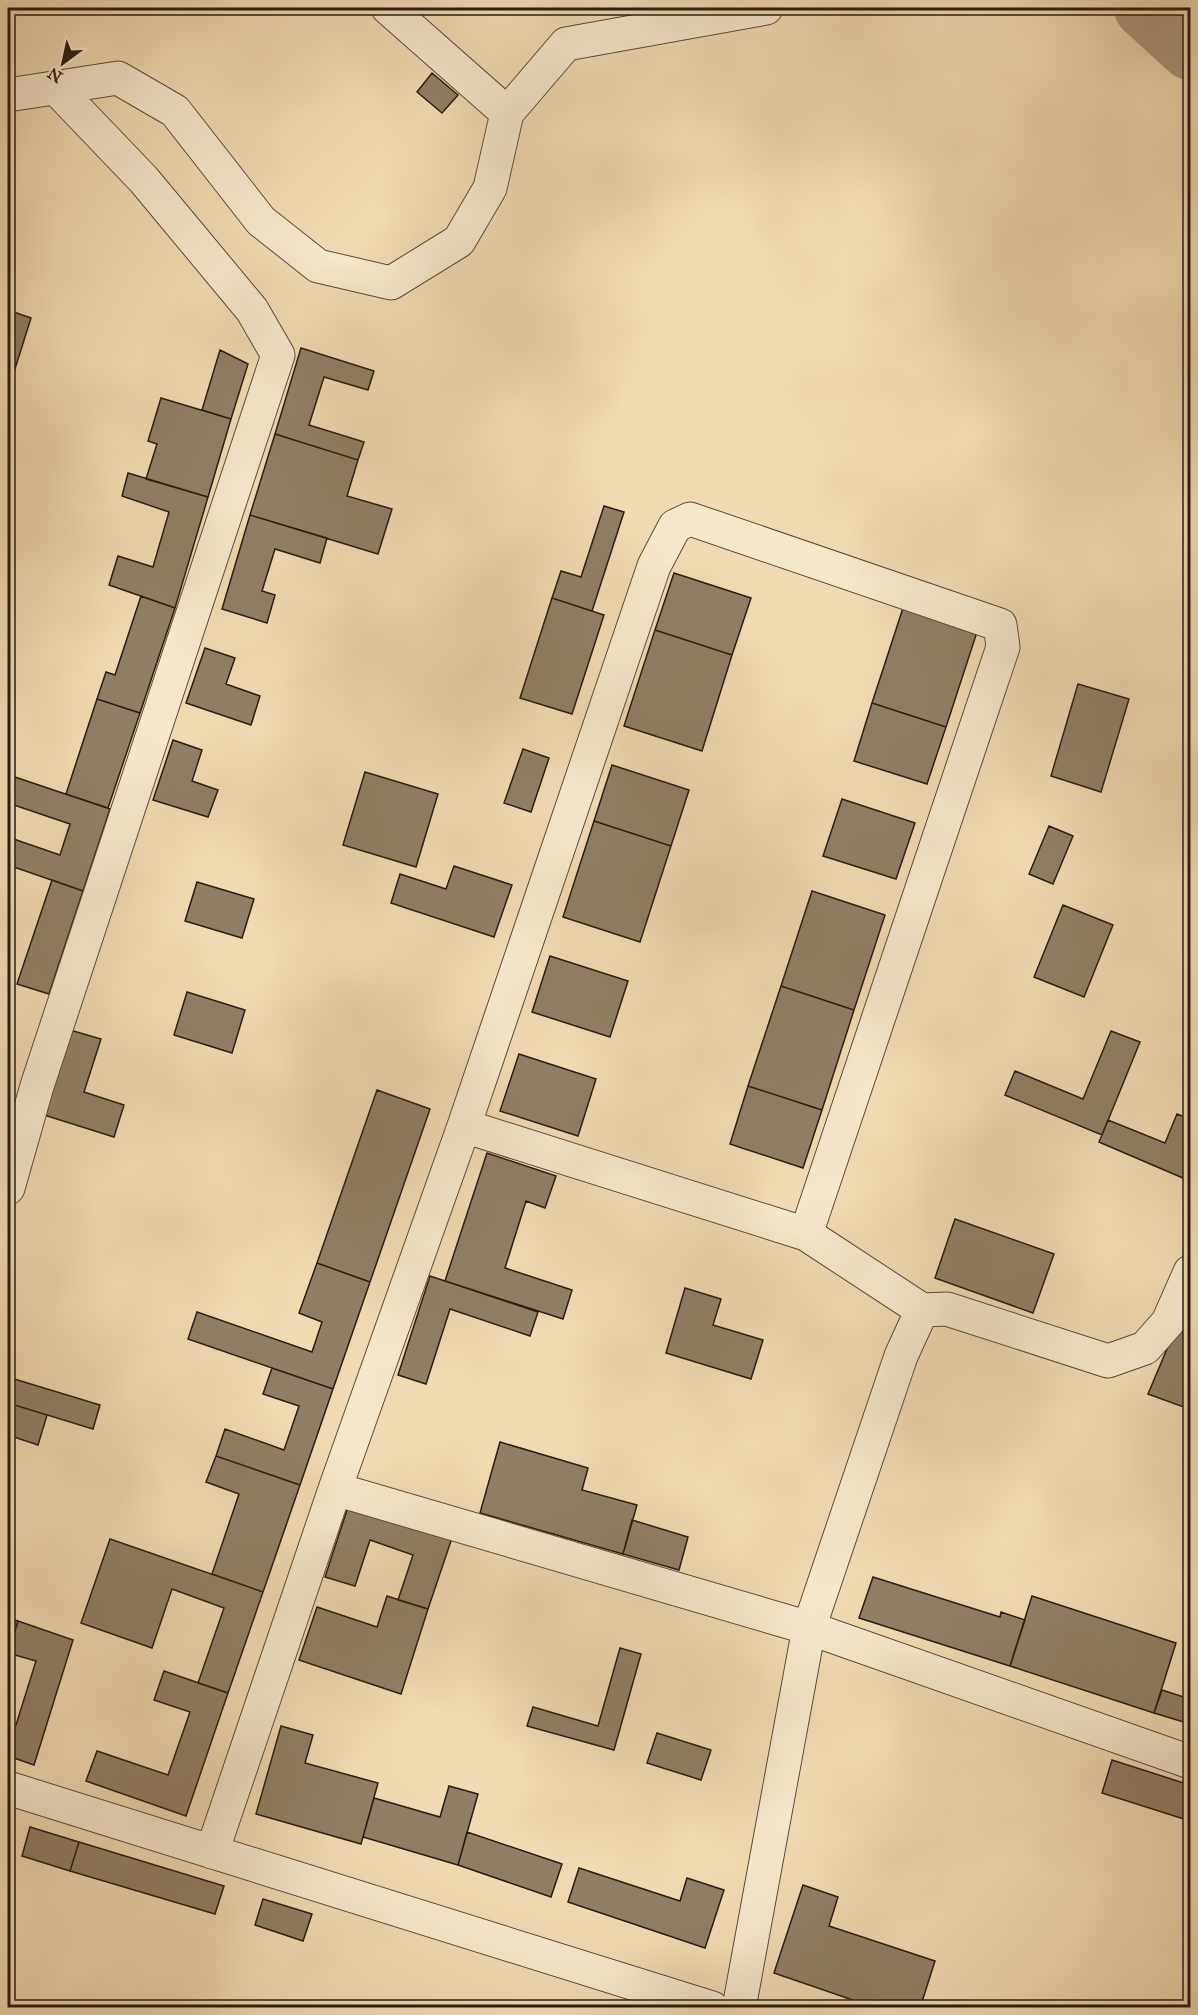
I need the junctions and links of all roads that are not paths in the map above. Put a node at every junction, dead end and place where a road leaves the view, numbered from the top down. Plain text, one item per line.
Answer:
1 (388, 8) edge
2 (766, 8) edge
3 (55, 87) junction
4 (8, 95) edge
5 (507, 113) junction
6 (464, 1126) junction
7 (8, 1188) edge
8 (806, 1234) junction
9 (1190, 1272) edge
10 (922, 1310) junction
11 (334, 1489) junction
12 (809, 1628) junction
13 (1191, 1762) edge
14 (8, 1788) edge
15 (212, 1852) junction
16 (712, 2007) edge
17 (739, 2007) edge

1 - 5 street
2 - 5 street
3 - 4 street
3 - 5 street
3 - 7 street
6 - 8 street
6 - 8 street
6 - 11 street
8 - 10 street
9 - 10 street
10 - 12 street
11 - 12 street
11 - 15 street
12 - 13 street
12 - 17 street
14 - 15 street
15 - 16 street

